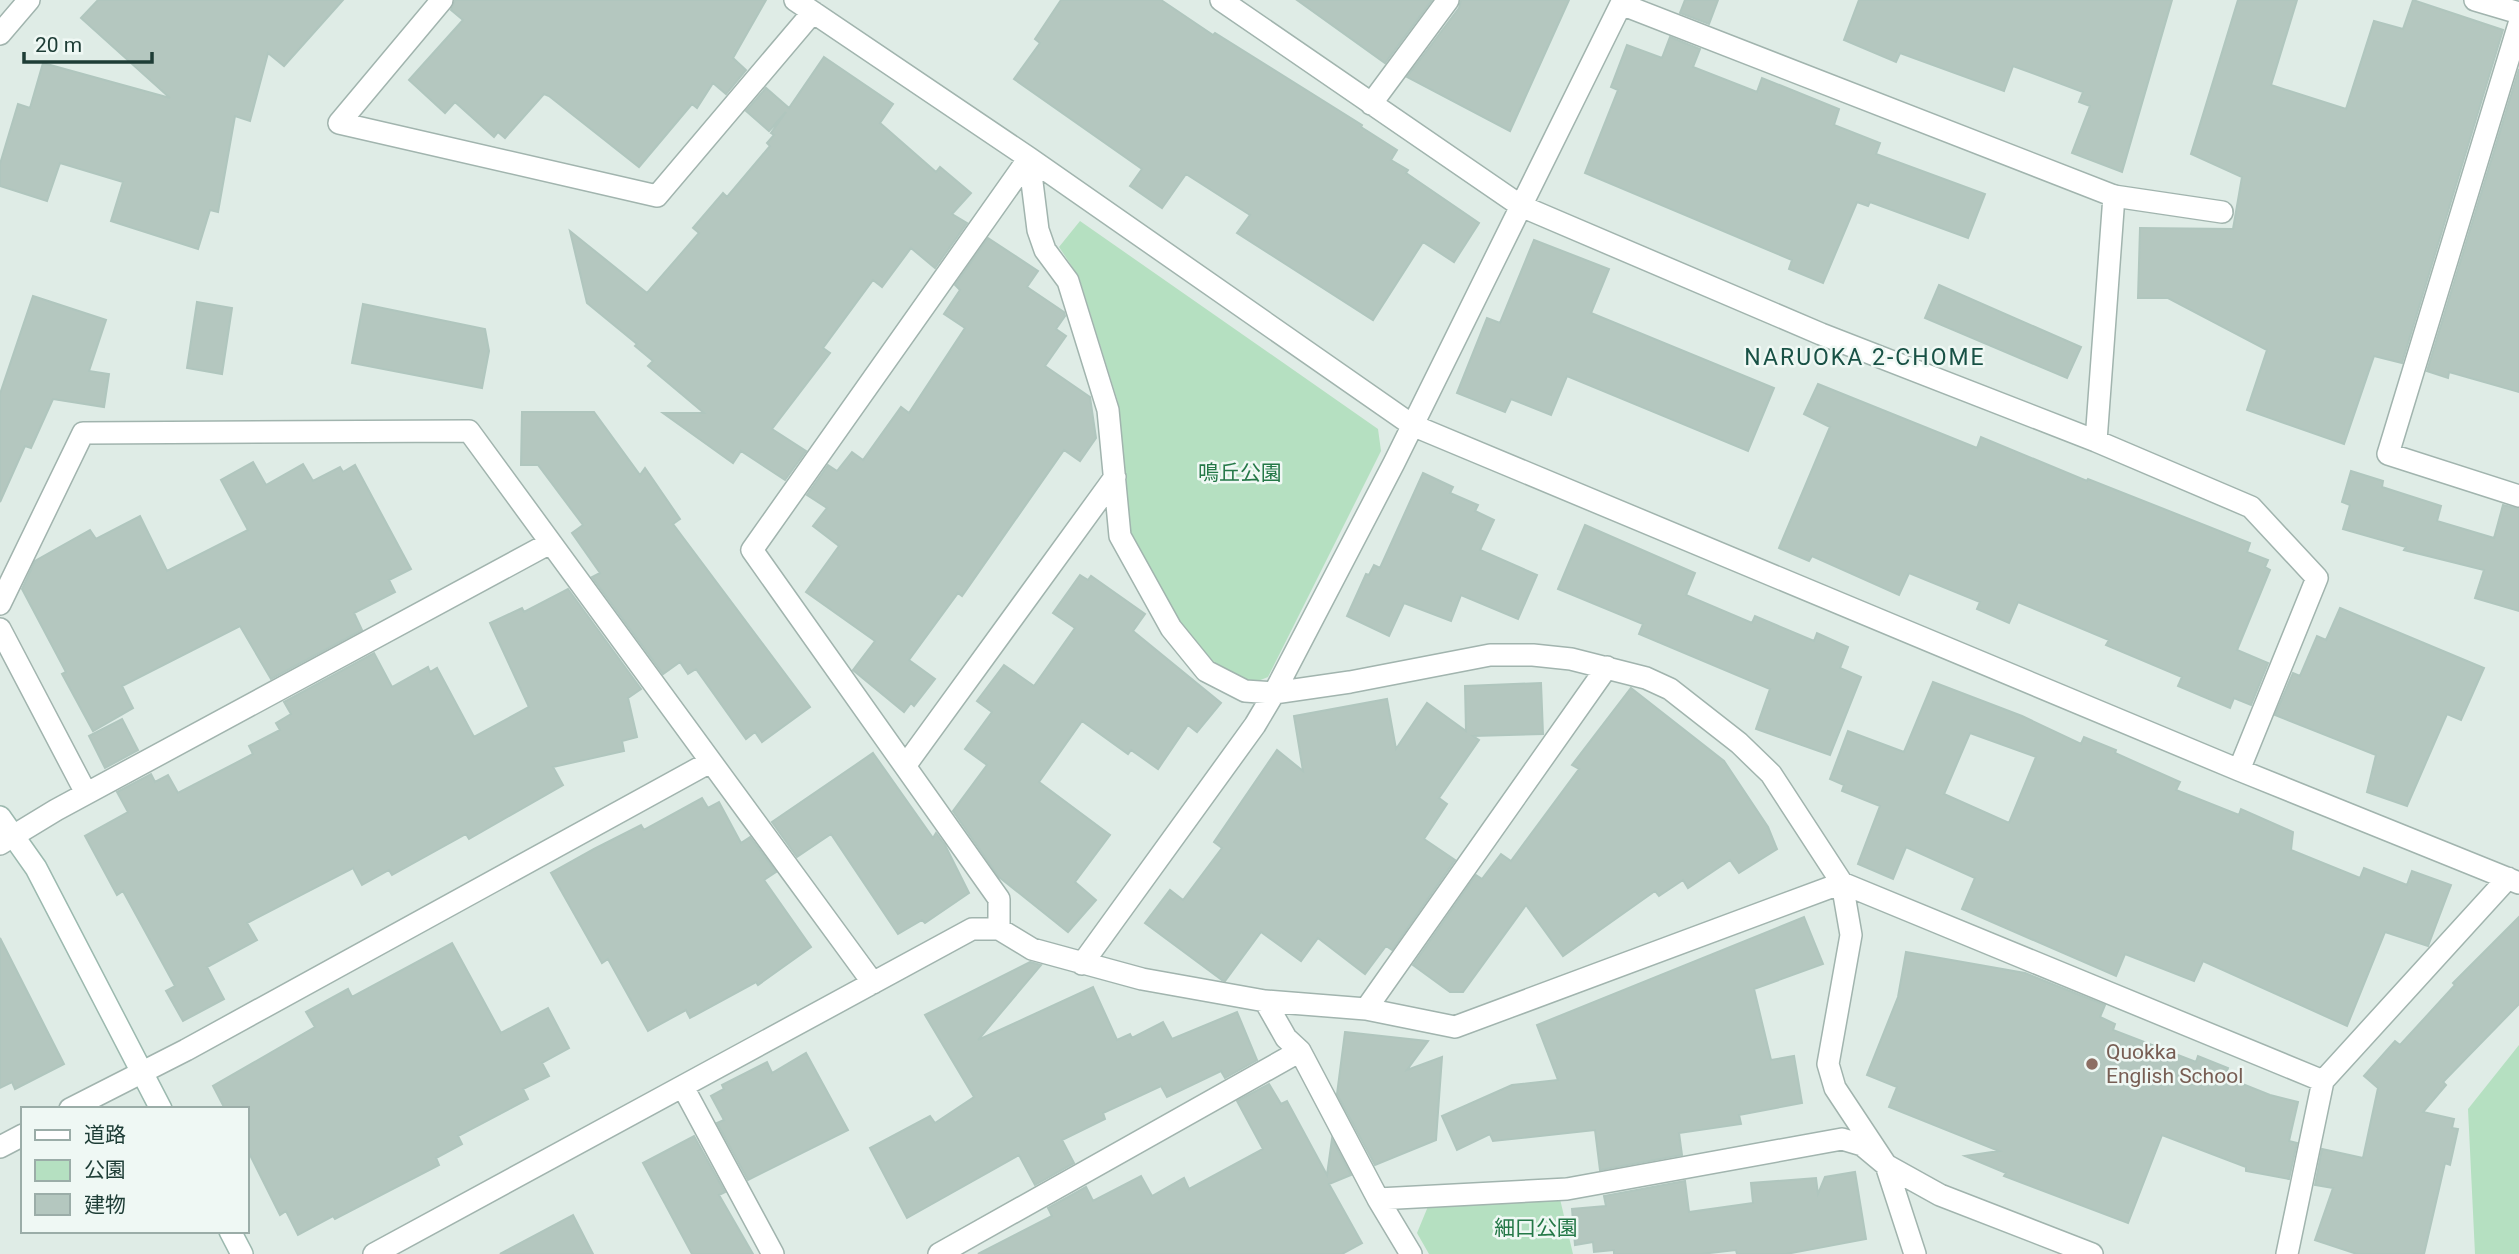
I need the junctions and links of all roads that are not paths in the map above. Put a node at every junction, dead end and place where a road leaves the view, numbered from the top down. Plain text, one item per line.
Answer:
1 (29, 0) edge
2 (442, 0) edge
3 (795, 0) edge
4 (1222, 0) edge
5 (1448, 0) edge
6 (2475, 0) edge
7 (1622, 2) edge
8 (813, 12) junction
9 (2519, 13) edge
10 (2519, 24) edge
11 (0, 34) edge
12 (1371, 104) junction
13 (1029, 158) junction
14 (2114, 196) junction
15 (1521, 206) junction
16 (2222, 212) dead end
17 (1412, 425) junction
18 (2096, 441) junction
19 (1115, 477) junction
20 (2519, 496) edge
21 (550, 543) junction
22 (0, 604) edge
23 (0, 629) edge
24 (1608, 667) junction
25 (1274, 693) junction
26 (710, 762) junction
27 (905, 766) junction
28 (2239, 770) junction
29 (86, 793) junction
30 (0, 817) edge
31 (7, 841) edge
32 (2514, 881) edge
33 (1842, 883) junction
34 (999, 929) junction
35 (1082, 964) junction
36 (873, 982) junction
37 (1265, 1001) junction
38 (1366, 1009) junction
39 (1300, 1051) junction
40 (141, 1072) junction
41 (2323, 1081) junction
42 (683, 1087) junction
43 (74, 1107) edge
44 (160, 1107) edge
45 (21, 1136) edge
46 (0, 1147) edge
47 (1886, 1165) junction
48 (1378, 1199) junction
49 (231, 1233) edge
50 (242, 1254) edge
51 (374, 1254) edge
52 (773, 1254) edge
53 (939, 1254) edge
54 (1411, 1254) edge
55 (1915, 1254) edge
56 (2092, 1254) edge
57 (2287, 1254) edge

1 - 11 street
2 - 8 street
3 - 8 street
4 - 12 street
5 - 12 street
6 - 9 street
7 - 14 street
7 - 15 street
8 - 13 street
10 - 20 street
12 - 15 street
13 - 17 street
13 - 19 street
13 - 27 street
14 - 16 street
14 - 18 street
15 - 17 street
15 - 18 street
17 - 25 street
17 - 28 street
18 - 28 street
19 - 25 street
19 - 27 street
21 - 22 street
21 - 26 street
21 - 29 street
23 - 29 street
24 - 25 street
24 - 33 street
24 - 38 street
25 - 35 street
26 - 36 street
26 - 40 street
27 - 34 street
28 - 32 street
29 - 31 street
30 - 31 street
31 - 40 street
32 - 41 street
33 - 38 street
33 - 41 street
33 - 47 street
34 - 35 street
34 - 36 street
35 - 37 street
36 - 42 street
37 - 38 street
37 - 39 street
39 - 48 street
39 - 53 street
40 - 43 street
40 - 44 street
41 - 57 street
42 - 51 street
42 - 52 street
45 - 46 street
47 - 48 street
47 - 55 street
47 - 56 street
48 - 54 street
49 - 50 street

